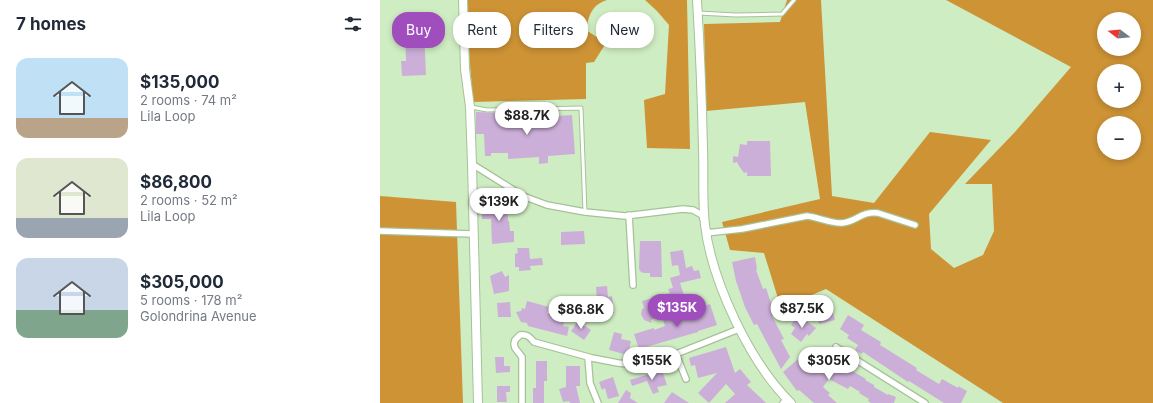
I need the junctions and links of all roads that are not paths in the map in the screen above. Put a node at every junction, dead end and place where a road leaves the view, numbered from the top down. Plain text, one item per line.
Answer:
1 (464, 0) edge
2 (697, 0) edge
3 (794, 0) edge
4 (698, 13) junction
5 (470, 107) junction
6 (472, 164) junction
7 (585, 212) junction
8 (629, 215) junction
9 (705, 224) junction
10 (915, 225) dead end
11 (380, 231) edge
12 (706, 233) junction
13 (473, 234) junction
14 (633, 285) dead end
15 (739, 329) junction
16 (836, 347) dead end
17 (676, 354) junction
18 (588, 357) junction
19 (686, 379) dead end
20 (787, 402) edge
21 (923, 402) edge
22 (478, 403) edge
23 (522, 403) edge
24 (598, 403) edge

1 - 5 main road
2 - 4 main road
3 - 4 lane
4 - 9 main road
5 - 6 main road
5 - 7 lane
6 - 7 street
6 - 13 main road
7 - 8 street
8 - 9 street
8 - 14 street
9 - 12 main road
10 - 12 street
11 - 13 street
12 - 15 main road
13 - 22 main road
15 - 17 street
15 - 20 main road
16 - 21 street
17 - 18 street
17 - 19 street
18 - 23 street
18 - 24 street

